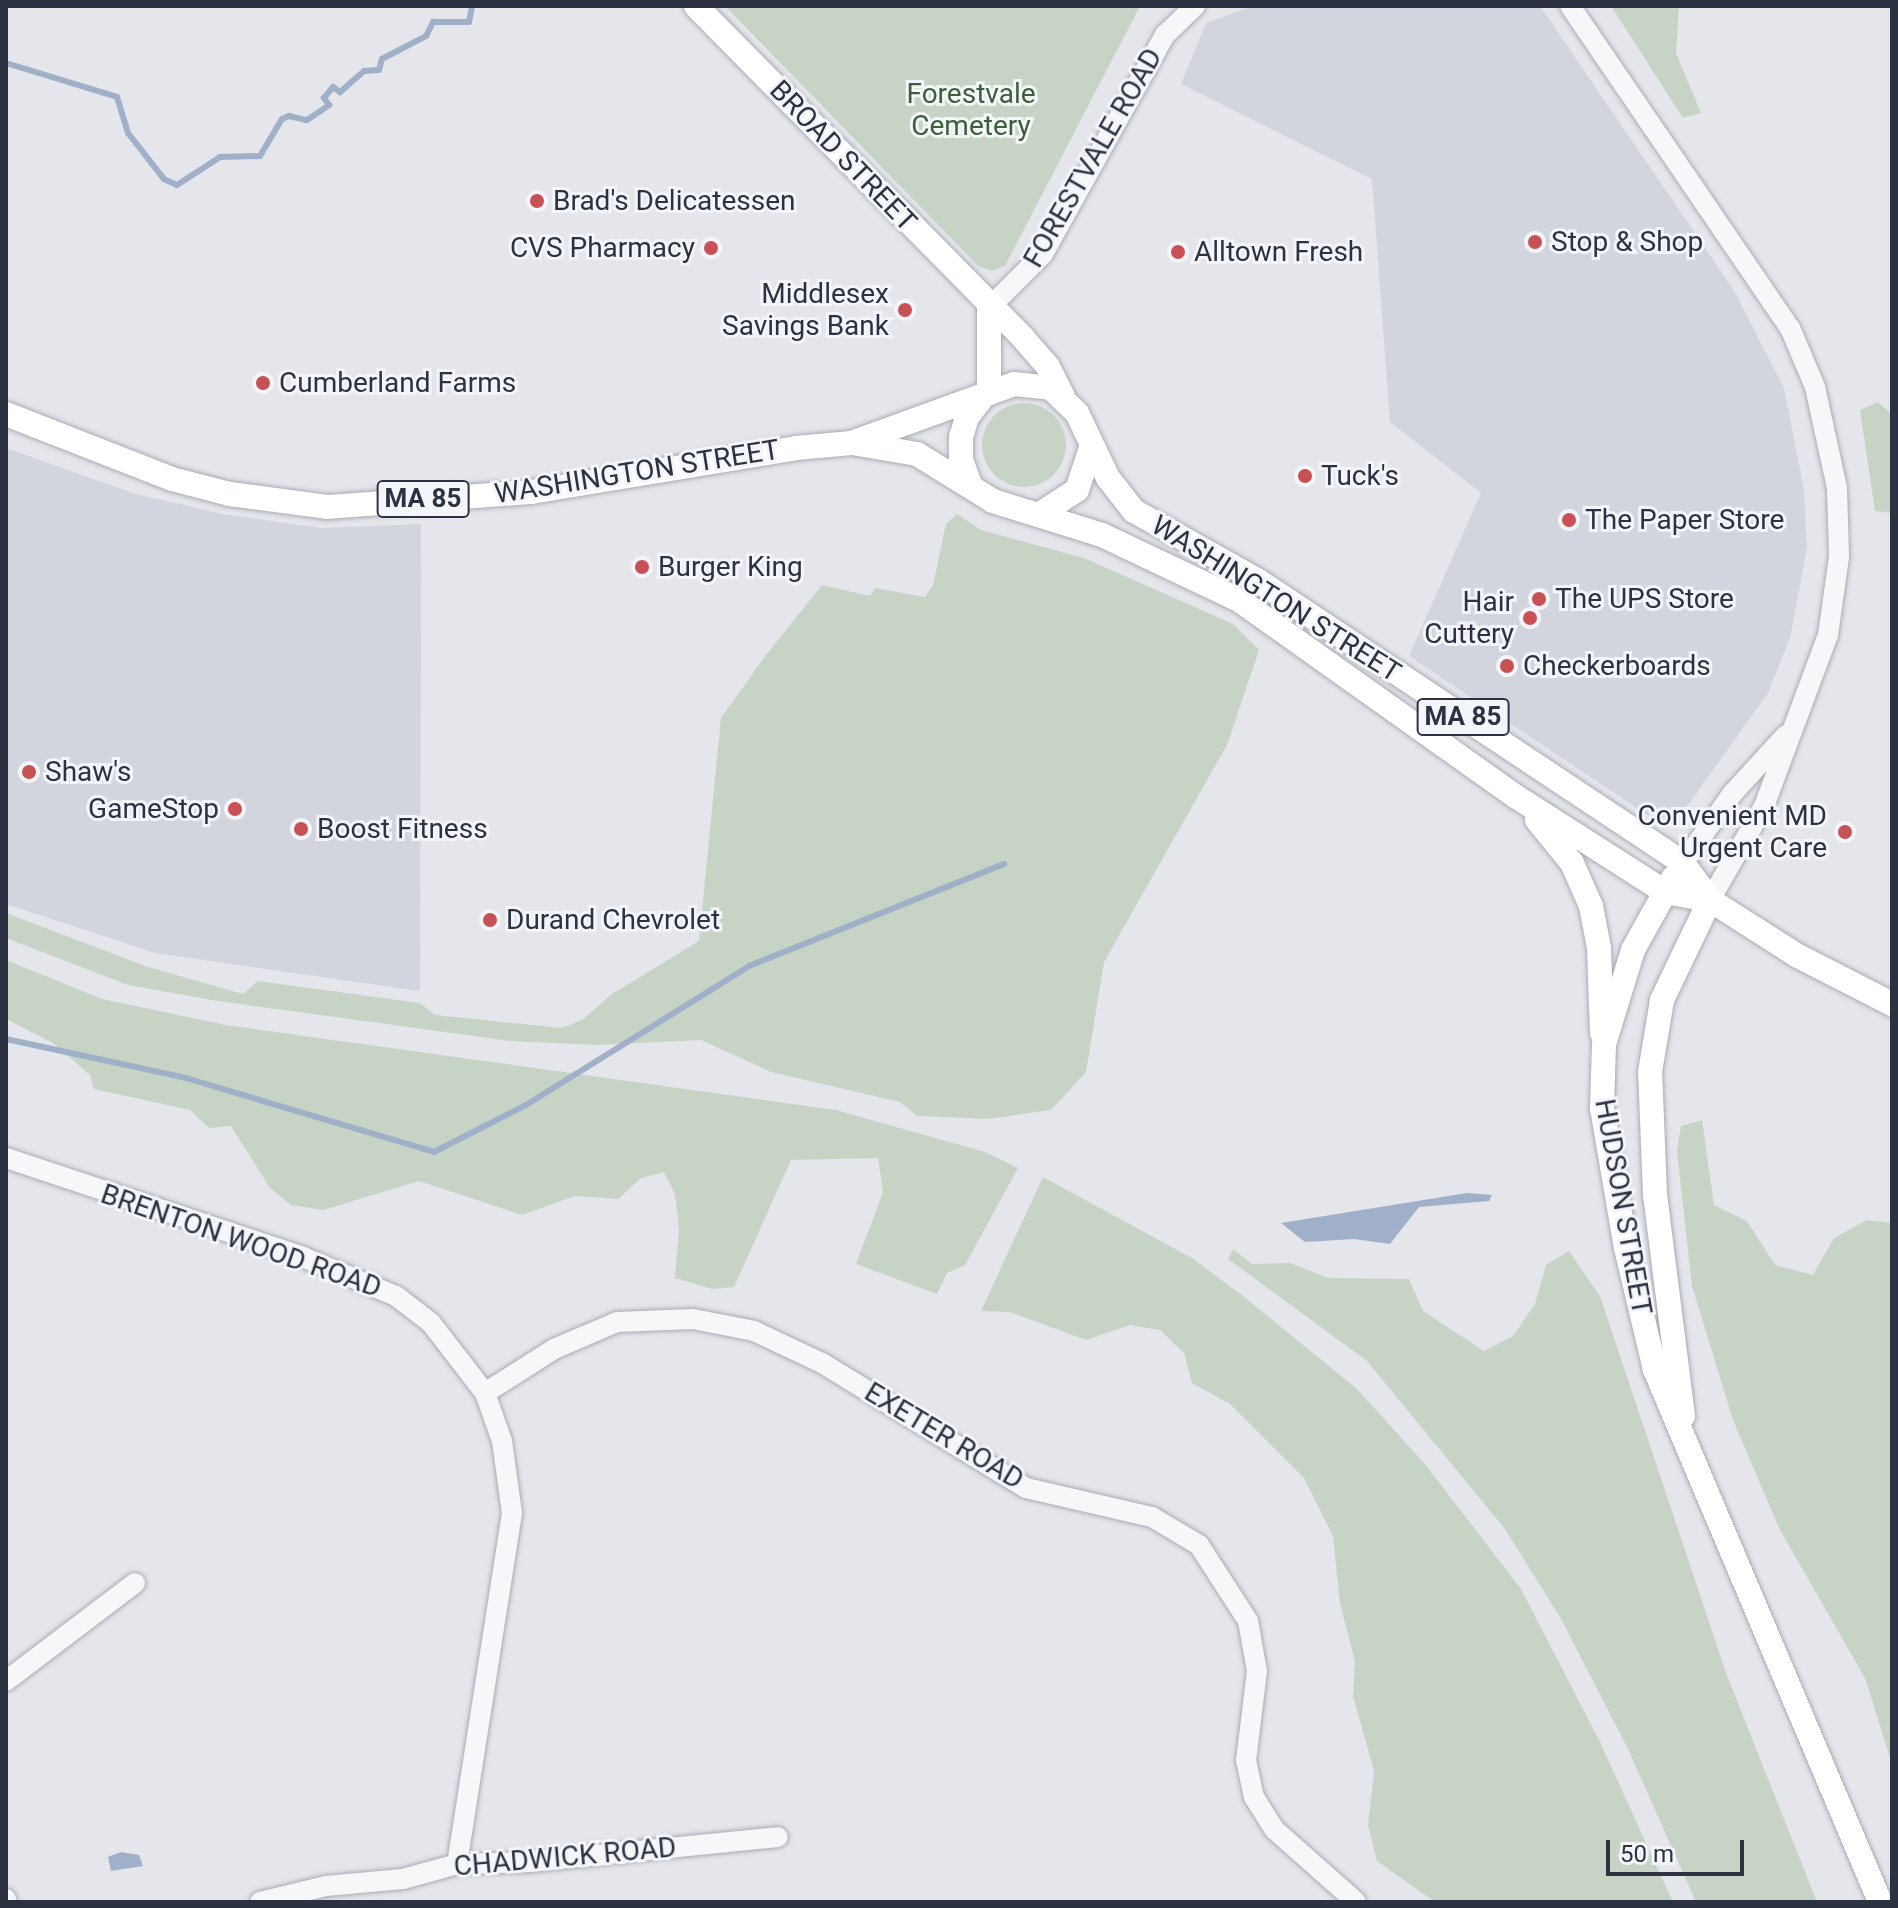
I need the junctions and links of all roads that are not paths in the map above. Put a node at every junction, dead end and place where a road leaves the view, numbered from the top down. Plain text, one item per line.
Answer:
1 (696, 6) edge
2 (1195, 6) edge
3 (1570, 6) edge
4 (989, 308) junction
5 (985, 396) junction
6 (1063, 396) junction
7 (6, 414) edge
8 (852, 443) junction
9 (1091, 448) junction
10 (971, 487) junction
11 (1040, 514) junction
12 (1797, 723) junction
13 (1515, 796) junction
14 (1683, 863) junction
15 (1665, 892) junction
16 (1710, 900) junction
17 (1892, 1004) edge
18 (1604, 1044) junction
19 (6, 1158) edge
20 (485, 1393) junction
21 (1685, 1430) junction
22 (135, 1583) dead end
23 (6, 1681) edge
24 (778, 1837) dead end
25 (457, 1864) junction
26 (260, 1902) edge
27 (1356, 1902) edge
28 (1880, 1902) edge

1 - 4 main road, BROAD STREET
2 - 4 street, FORESTVALE ROAD
3 - 12 street
4 - 5 main road
4 - 6 main road, BROAD STREET
5 - 6 main road, WASHINGTON STREET / MA 85
5 - 8 main road, WASHINGTON STREET / MA 85
5 - 10 main road
6 - 9 main road, WASHINGTON STREET / MA 85
7 - 8 main road, WASHINGTON STREET / MA 85
8 - 10 main road, WASHINGTON STREET / MA 85
9 - 11 main road
9 - 14 main road, WASHINGTON STREET / MA 85
10 - 11 main road, WASHINGTON STREET / MA 85
11 - 13 main road, WASHINGTON STREET / MA 85
12 - 14 street
12 - 16 street
13 - 15 main road, WASHINGTON STREET / MA 85
13 - 18 main road
14 - 15 main road, HUDSON STREET
14 - 16 main road, WASHINGTON STREET / MA 85
15 - 16 main road, WASHINGTON STREET / MA 85
15 - 18 main road, HUDSON STREET
16 - 17 main road, WASHINGTON STREET / MA 85
16 - 21 main road, HUDSON STREET
18 - 21 main road, HUDSON STREET
19 - 20 street, BRENTON WOOD ROAD
20 - 25 street, BRENTON WOOD ROAD
20 - 27 street, EXETER ROAD
21 - 28 main road, HUDSON STREET
22 - 23 street
24 - 25 street, CHADWICK ROAD
25 - 26 street, CHADWICK ROAD

